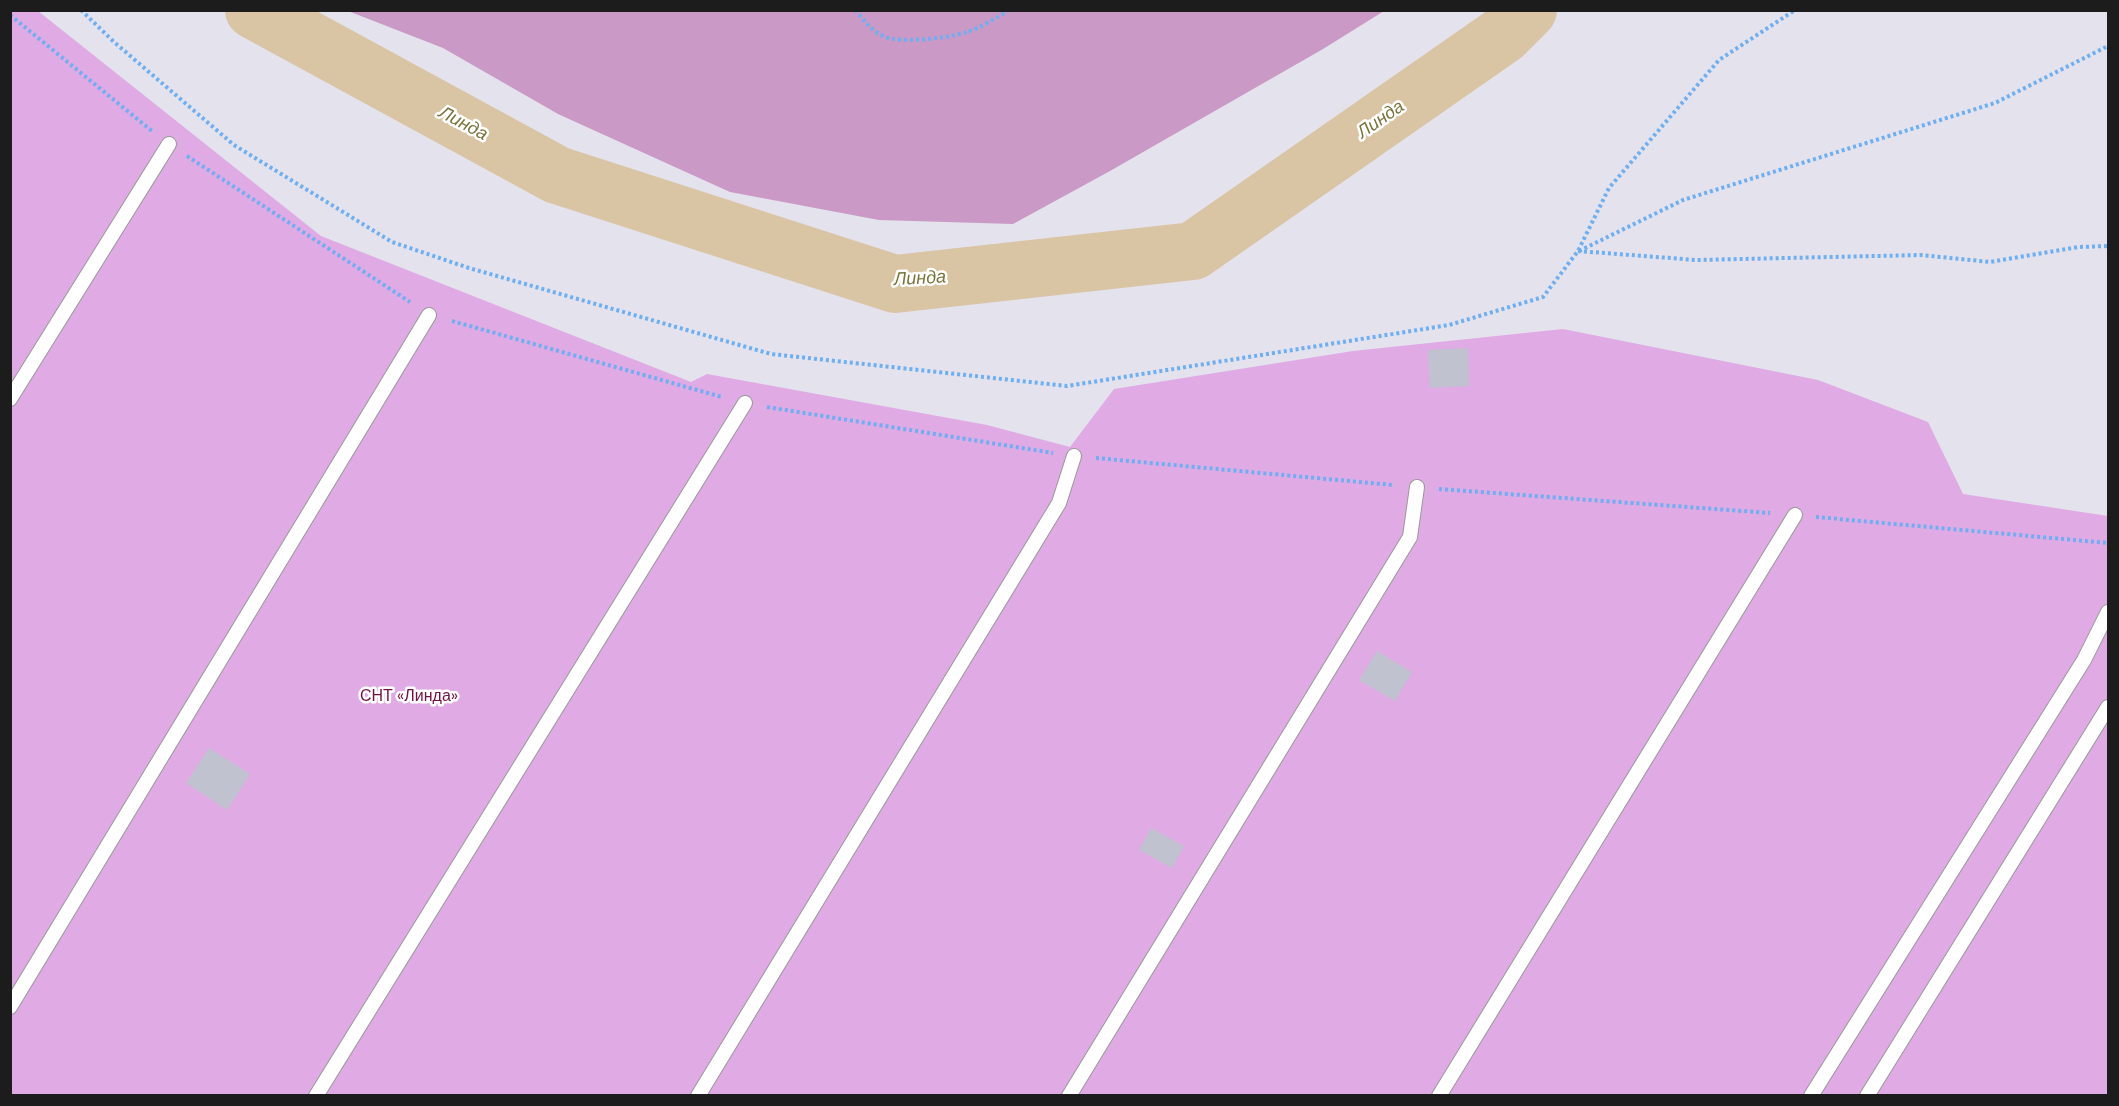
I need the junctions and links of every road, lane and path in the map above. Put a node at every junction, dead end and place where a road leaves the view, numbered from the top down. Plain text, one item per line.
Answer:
1 (81, 10) edge
2 (855, 10) edge
3 (1009, 10) edge
4 (1794, 10) edge
5 (10, 15) edge
6 (2109, 46) edge
7 (169, 144) junction
8 (2109, 246) edge
9 (1578, 251) junction
10 (429, 315) junction
11 (10, 399) edge
12 (745, 403) junction
13 (1074, 456) junction
14 (1417, 488) junction
15 (1795, 515) junction
16 (2109, 543) edge
17 (2109, 612) edge
18 (2109, 707) edge
19 (10, 1007) edge
20 (316, 1095) edge
21 (698, 1095) edge
22 (1069, 1095) edge
23 (1439, 1095) edge
24 (1811, 1095) edge
25 (1867, 1095) edge

1 - 9 path
2 - 3 path
4 - 9 path
5 - 7 path
6 - 9 path
7 - 10 path
7 - 11 lane
8 - 9 path
10 - 12 path
10 - 19 lane
12 - 13 path
12 - 20 lane
13 - 14 path
13 - 21 lane
14 - 15 path
14 - 22 lane
15 - 16 path
15 - 23 lane
17 - 24 lane
18 - 25 lane

